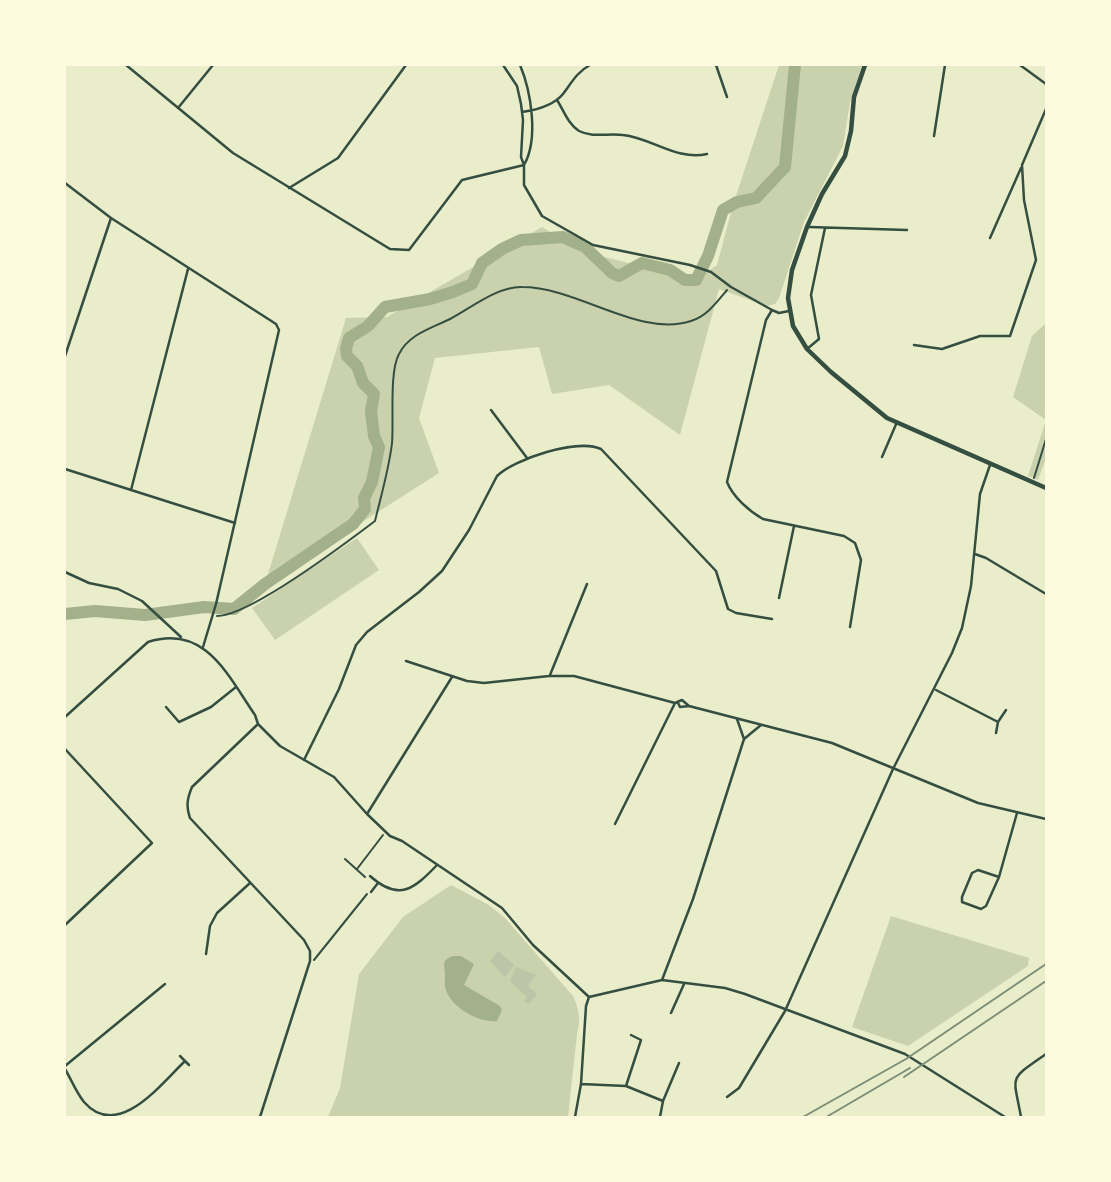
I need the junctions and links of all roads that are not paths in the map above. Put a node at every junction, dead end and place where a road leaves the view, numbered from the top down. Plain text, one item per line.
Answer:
1 (125, 65) edge
2 (213, 65) edge
3 (406, 65) edge
4 (503, 65) edge
5 (520, 65) edge
6 (590, 65) edge
7 (716, 65) edge
8 (865, 65) edge
9 (945, 65) edge
10 (1020, 65) edge
11 (1046, 84) edge
12 (727, 97) dead end
13 (557, 100) junction
14 (178, 108) junction
15 (1046, 109) edge
16 (531, 111) junction
17 (522, 112) junction
18 (934, 136) dead end
19 (707, 154) dead end
20 (524, 165) junction
21 (1022, 165) junction
22 (65, 183) edge
23 (289, 188) junction
24 (111, 218) junction
25 (807, 227) junction
26 (825, 228) junction
27 (907, 230) dead end
28 (989, 238) dead end
29 (188, 269) junction
30 (772, 310) junction
31 (789, 311) junction
32 (914, 345) dead end
33 (807, 349) junction
34 (65, 356) edge
35 (491, 410) dead end
36 (897, 422) junction
37 (882, 457) dead end
38 (528, 459) junction
39 (990, 465) junction
40 (65, 469) edge
41 (1046, 488) edge
42 (131, 490) junction
43 (235, 523) junction
44 (794, 526) junction
45 (975, 554) junction
46 (65, 572) edge
47 (587, 584) dead end
48 (1046, 594) edge
49 (779, 598) dead end
50 (772, 619) dead end
51 (850, 627) dead end
52 (181, 637) junction
53 (203, 647) junction
54 (406, 661) dead end
55 (550, 676) junction
56 (452, 677) junction
57 (236, 687) junction
58 (934, 690) junction
59 (677, 703) junction
60 (166, 707) dead end
61 (1006, 710) dead end
62 (65, 717) edge
63 (737, 718) junction
64 (998, 722) junction
65 (258, 724) junction
66 (761, 725) junction
67 (996, 733) dead end
68 (744, 739) junction
69 (65, 749) edge
70 (304, 760) junction
71 (893, 769) junction
72 (1017, 813) junction
73 (367, 814) junction
74 (1046, 819) edge
75 (615, 824) dead end
76 (437, 864) junction
77 (999, 877) junction
78 (369, 878) road end
79 (250, 883) junction
80 (378, 884) junction
81 (369, 892) road end
82 (65, 925) edge
83 (206, 954) dead end
84 (662, 980) junction
85 (685, 982) junction
86 (165, 984) dead end
87 (589, 998) junction
88 (785, 1011) junction
89 (671, 1013) dead end
90 (631, 1035) dead end
91 (1046, 1054) edge
92 (180, 1056) dead end
93 (185, 1061) junction
94 (679, 1063) dead end
95 (189, 1065) dead end
96 (65, 1067) edge
97 (581, 1084) junction
98 (626, 1086) junction
99 (727, 1097) dead end
100 (663, 1101) junction
101 (260, 1117) edge
102 (575, 1117) edge
103 (660, 1117) edge
104 (1005, 1117) edge
105 (1021, 1117) edge

1 - 14 street
2 - 14 street
3 - 23 street
4 - 17 street
5 - 16 street
6 - 13 street
7 - 12 street
8 - 25 main road
9 - 18 street
10 - 11 street
13 - 16 street
13 - 19 street
14 - 23 street
15 - 21 street
16 - 17 street
16 - 20 street
17 - 20 street
20 - 23 street
20 - 30 street
21 - 28 street
21 - 32 street
22 - 24 street
24 - 29 street
24 - 34 street
25 - 26 street
25 - 31 main road
26 - 27 street
26 - 33 street
29 - 42 street
29 - 43 street
30 - 31 street
30 - 44 street
31 - 33 main road
33 - 36 main road
35 - 38 street
36 - 37 street
36 - 39 main road
38 - 50 street
38 - 70 street
39 - 41 main road
39 - 45 street
40 - 42 street
42 - 43 street
43 - 53 street
44 - 49 street
44 - 51 street
45 - 48 street
45 - 58 street
46 - 52 street
47 - 55 street
52 - 53 street
52 - 62 street
53 - 57 street
54 - 56 street
55 - 56 street
55 - 59 street
56 - 73 street
57 - 60 street
57 - 65 street
58 - 64 street
58 - 71 street
59 - 63 street
59 - 75 street
61 - 64 street
63 - 66 street
63 - 68 street
64 - 67 street
65 - 70 street
65 - 79 street
66 - 68 street
66 - 71 street
68 - 84 street
69 - 82 street
70 - 73 street
71 - 72 street
71 - 88 street
72 - 74 street
72 - 77 street
73 - 76 street
76 - 80 street
76 - 87 street
77 - 77 street
78 - 80 street
79 - 83 street
79 - 101 street
80 - 81 street
84 - 85 street
84 - 87 street
85 - 88 street
85 - 89 street
86 - 96 street
87 - 97 street
88 - 99 street
88 - 104 street
90 - 98 street
91 - 105 street
92 - 93 street
93 - 95 street
93 - 96 street
94 - 100 street
97 - 98 street
97 - 102 street
98 - 100 street
100 - 103 street

